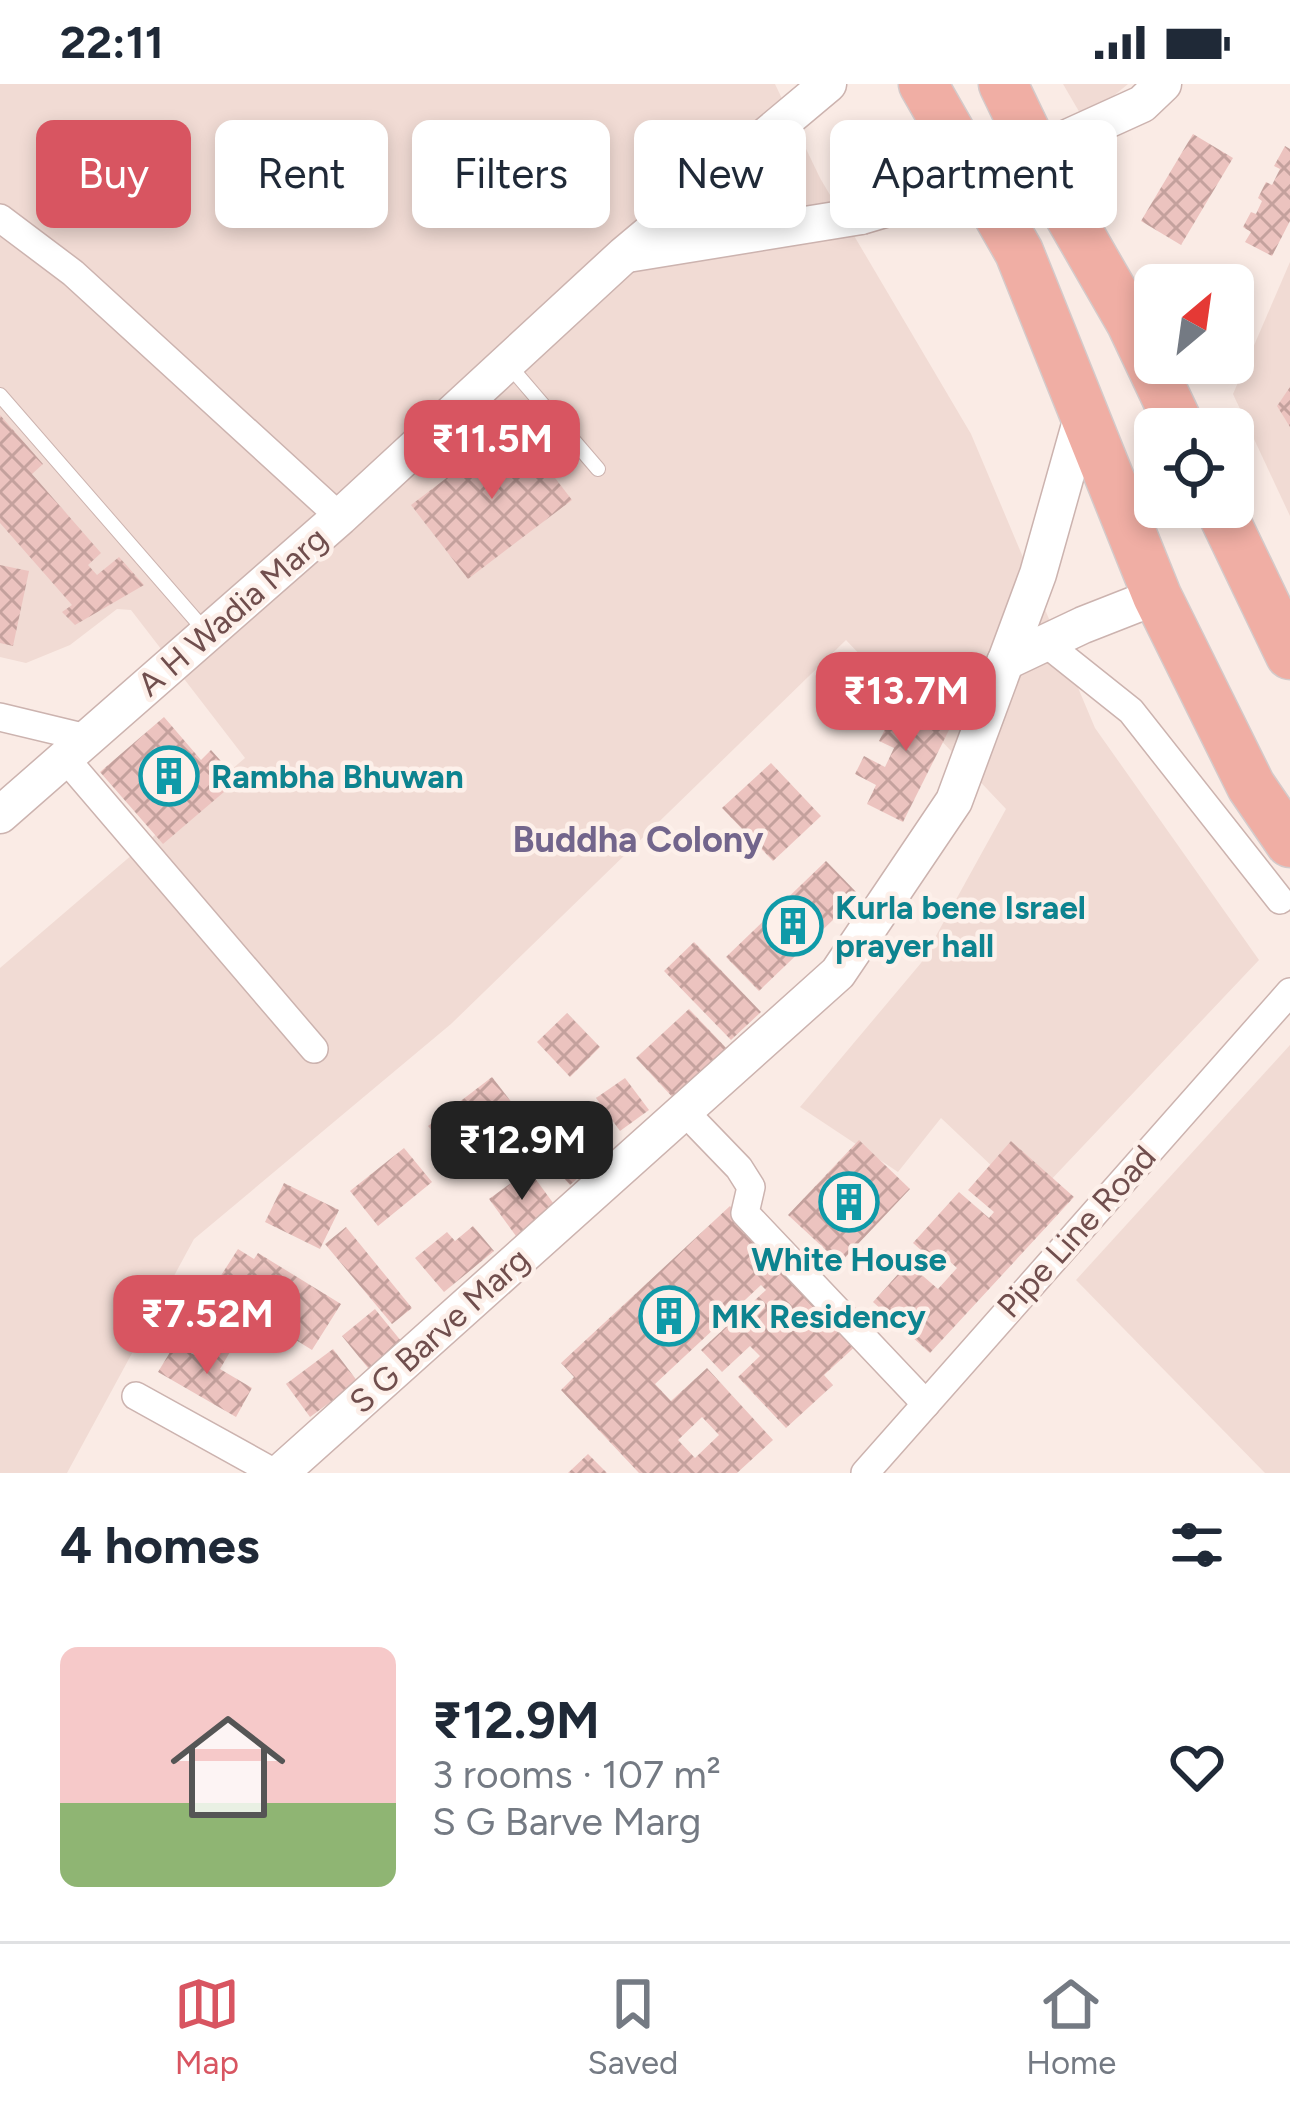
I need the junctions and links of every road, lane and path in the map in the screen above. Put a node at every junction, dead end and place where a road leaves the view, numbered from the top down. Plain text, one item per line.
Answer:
1 (828, 84) edge
2 (898, 84) edge
3 (923, 84) edge
4 (1163, 84) edge
5 (1003, 90) edge
6 (933, 120) edge
7 (942, 120) edge
8 (0, 218) edge
9 (1005, 228) edge
10 (624, 255) junction
11 (507, 363) junction
12 (0, 395) edge
13 (1171, 408) edge
14 (1083, 414) junction
15 (598, 470) dead end
16 (340, 517) junction
17 (1229, 528) edge
18 (1157, 596) junction
19 (207, 633) junction
20 (1047, 644) junction
21 (1290, 655) edge
22 (1005, 662) junction
23 (0, 717) edge
24 (76, 748) junction
25 (0, 815) edge
26 (1290, 843) edge
27 (1280, 900) dead end
28 (1290, 992) edge
29 (314, 1049) dead end
30 (684, 1111) junction
31 (136, 1396) dead end
32 (926, 1404) junction
33 (277, 1473) edge
34 (865, 1473) edge

1 - 10 street, A H Wadia Marg
2 - 6 highway
3 - 7 highway
4 - 10 street, bridge
5 - 13 highway
8 - 16 street
9 - 14 highway
10 - 11 street, A H Wadia Marg
11 - 15 lane
11 - 16 street, A H Wadia Marg
12 - 19 lane
14 - 18 highway
14 - 22 street, S G Barve Marg
16 - 19 street, A H Wadia Marg
17 - 21 highway
18 - 20 street
18 - 26 highway
19 - 24 street, A H Wadia Marg
20 - 22 street
20 - 27 street
22 - 30 street, S G Barve Marg
23 - 24 street
24 - 25 street, A H Wadia Marg
24 - 29 street
28 - 32 street, Pipe Line Road
30 - 32 street
30 - 33 street, S G Barve Marg
31 - 33 street
32 - 34 street, Pipe Line Road

